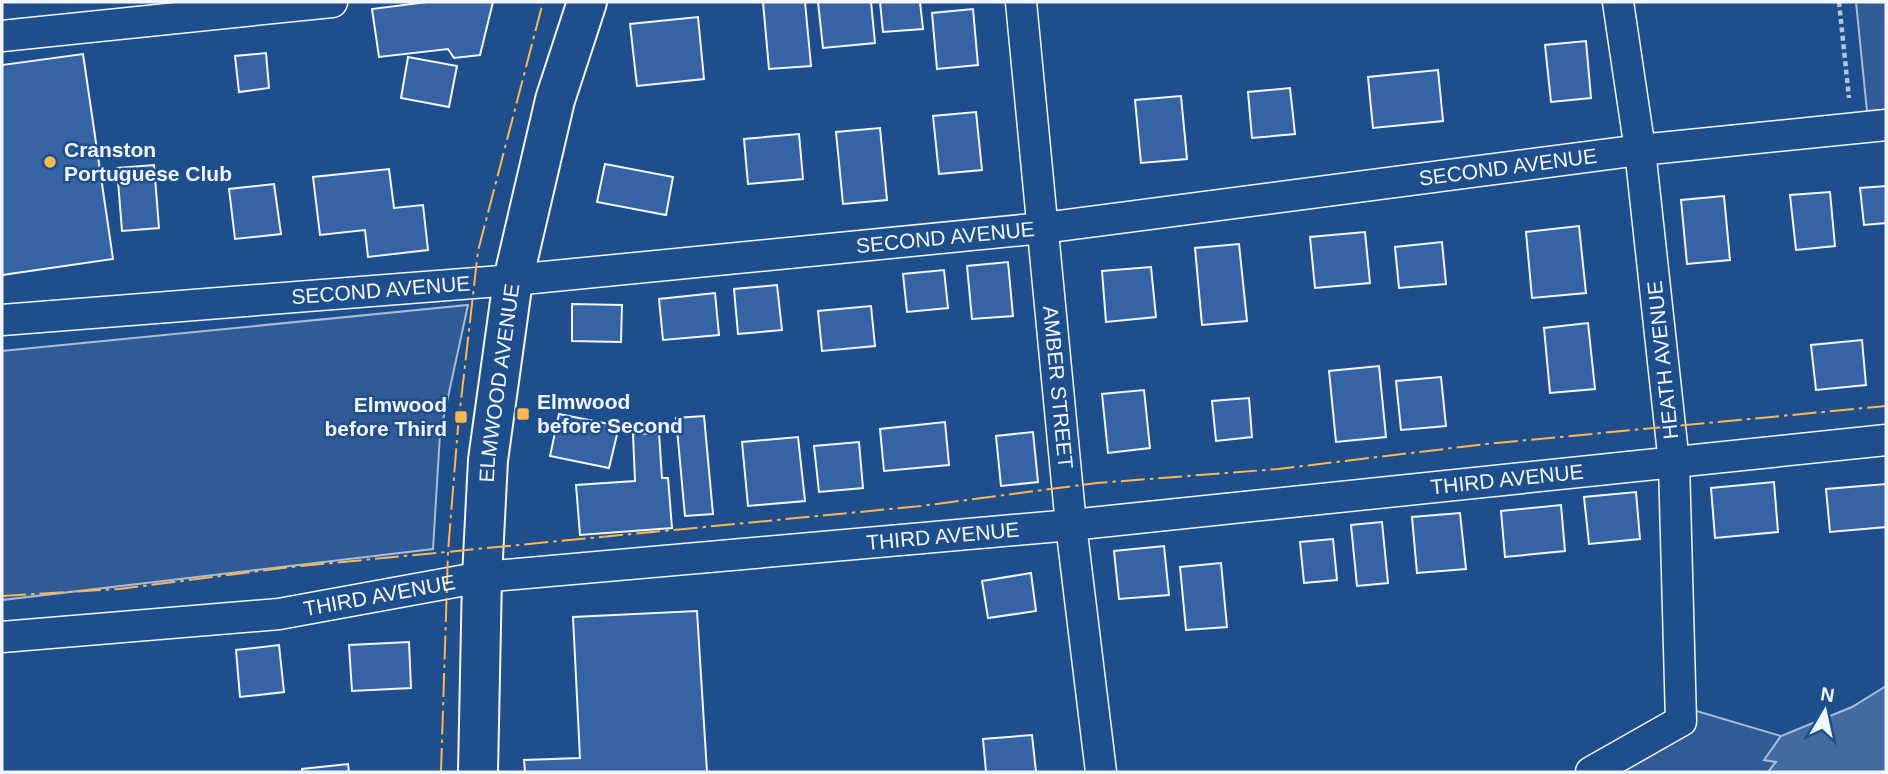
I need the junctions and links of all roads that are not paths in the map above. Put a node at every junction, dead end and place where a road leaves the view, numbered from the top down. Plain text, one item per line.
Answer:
1 (332, 2) edge
2 (587, 2) edge
3 (1021, 2) edge
4 (1618, 2) edge
5 (2, 36) edge
6 (1886, 125) edge
7 (1640, 150) junction
8 (1043, 228) junction
9 (513, 280) junction
10 (2, 320) edge
11 (1886, 440) edge
12 (1674, 463) junction
13 (1071, 525) junction
14 (482, 577) junction
15 (2, 637) edge
16 (478, 772) edge
17 (1101, 772) edge
18 (1591, 772) edge

1 - 5 street
2 - 9 main road, ELMWOOD AVENUE
3 - 8 street, AMBER STREET
4 - 7 street, HEATH AVENUE
6 - 7 street, SECOND AVENUE
7 - 8 street, SECOND AVENUE
7 - 12 street, HEATH AVENUE
8 - 9 street, SECOND AVENUE
8 - 13 street, AMBER STREET
9 - 10 street, SECOND AVENUE
9 - 14 main road, ELMWOOD AVENUE
11 - 12 street, THIRD AVENUE
12 - 13 street, THIRD AVENUE
12 - 18 street, HEATH AVENUE
13 - 14 street, THIRD AVENUE
13 - 17 street, AMBER STREET
14 - 15 street, THIRD AVENUE
14 - 16 main road, ELMWOOD AVENUE

